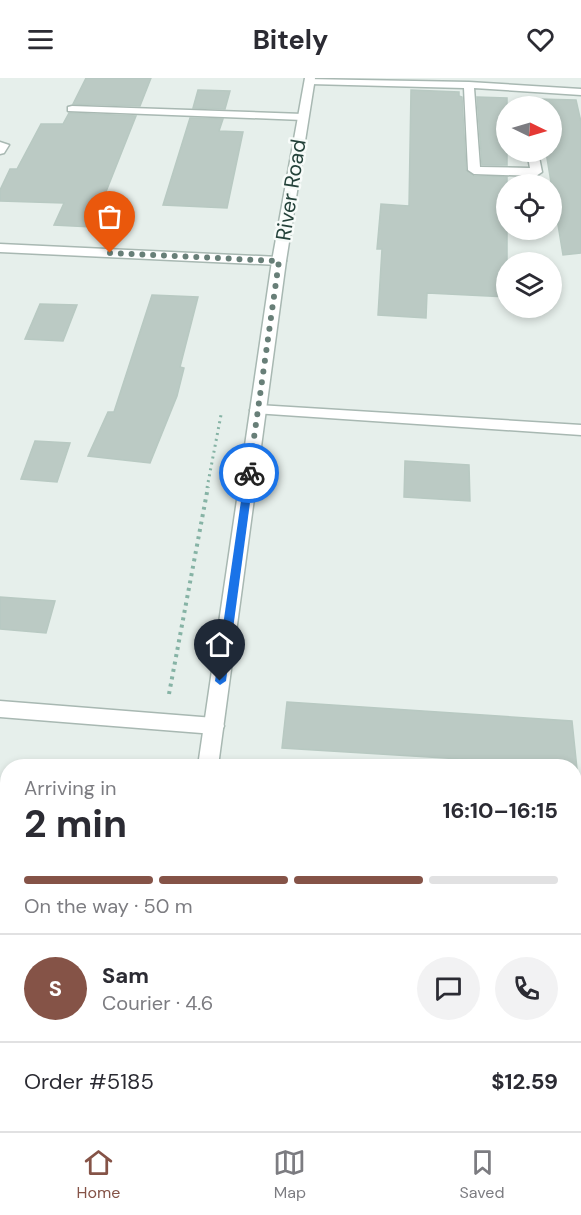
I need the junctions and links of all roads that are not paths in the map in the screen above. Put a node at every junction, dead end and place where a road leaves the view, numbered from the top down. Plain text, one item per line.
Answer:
1 (310, 80) edge
2 (469, 85) junction
3 (581, 92) edge
4 (72, 109) dead end
5 (303, 117) junction
6 (534, 162) edge
7 (0, 248) edge
8 (279, 261) junction
9 (258, 411) junction
10 (581, 430) edge
11 (0, 709) edge
12 (214, 726) junction
13 (209, 759) edge

1 - 2 street
1 - 5 street, River Road
2 - 3 street
2 - 6 street
4 - 5 street
5 - 8 street, River Road
7 - 8 street
8 - 9 street, River Road
9 - 10 street
9 - 12 street, River Road
11 - 12 street
12 - 13 street, River Road

